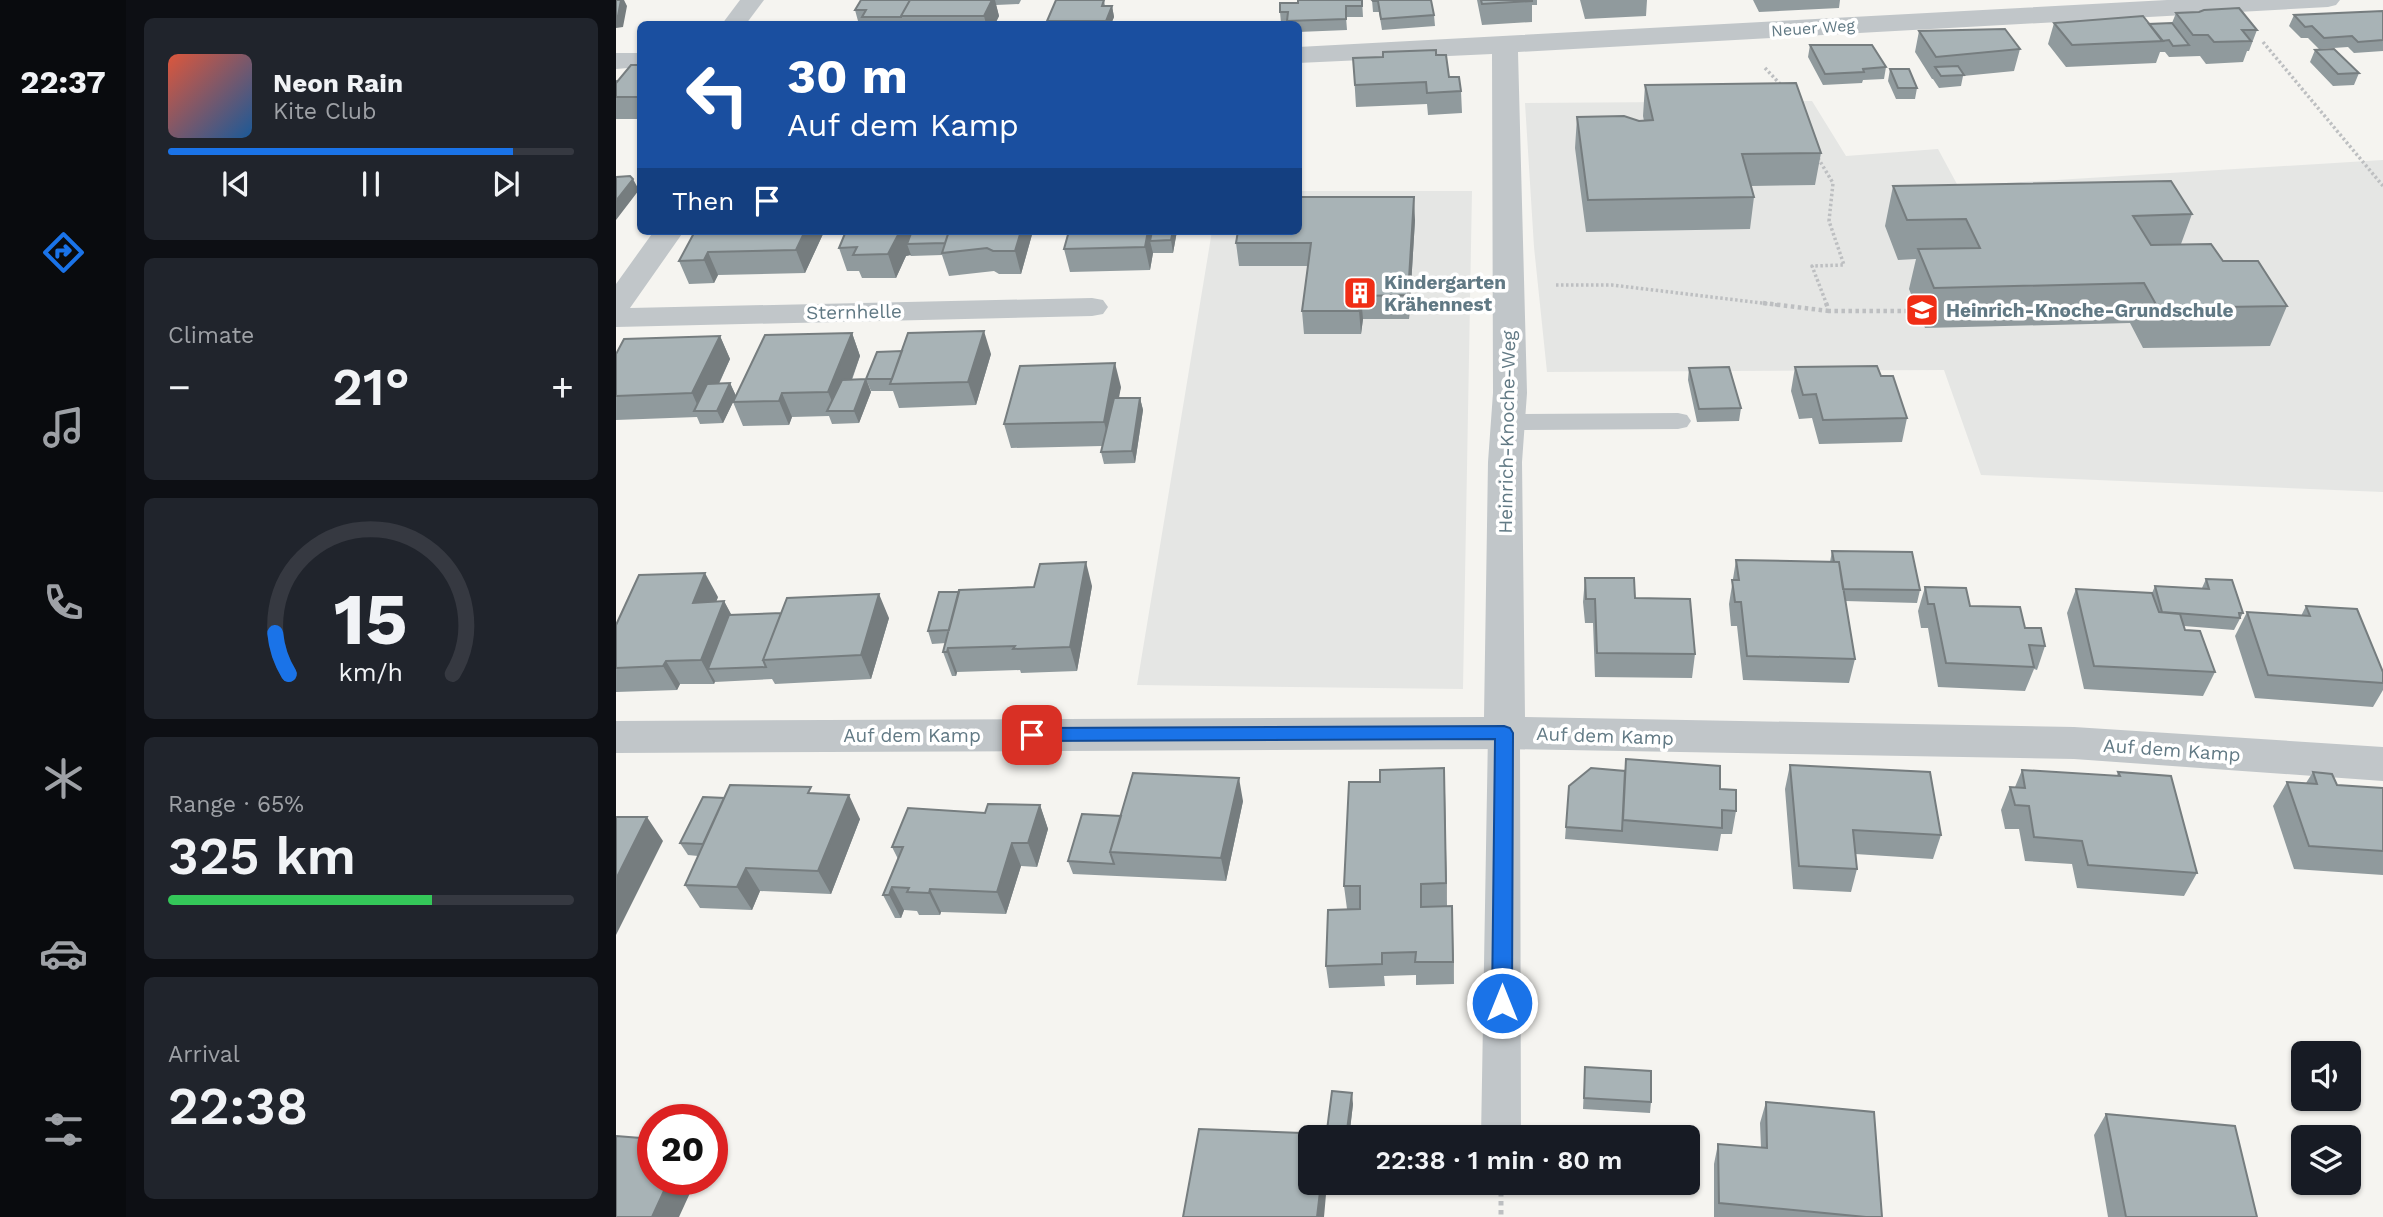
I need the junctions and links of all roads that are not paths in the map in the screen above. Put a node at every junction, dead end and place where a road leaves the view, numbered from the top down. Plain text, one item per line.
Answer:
1 (752, 0) edge
2 (1883, 0) edge
3 (2329, 0) edge
4 (736, 21) edge
5 (1898, 22) junction
6 (1505, 47) junction
7 (1302, 55) edge
8 (637, 60) edge
9 (616, 61) edge
10 (660, 243) edge
11 (616, 254) edge
12 (616, 306) edge
13 (1092, 307) dead end
14 (616, 318) edge
15 (1678, 421) dead end
16 (1506, 422) junction
17 (1504, 733) junction
18 (616, 737) edge
19 (2383, 764) edge
20 (1501, 1125) edge

1 - 4 street
2 - 5 street
3 - 5 street, Neuer Weg
5 - 6 street, Neuer Weg
6 - 7 street, Neuer Weg
6 - 16 street, Heinrich-Knoche-Weg
8 - 9 street
10 - 11 street
10 - 12 street
13 - 14 street, Sternhelle
15 - 16 lane
16 - 17 street, Heinrich-Knoche-Weg
17 - 18 street, Auf dem Kamp
17 - 19 street, Auf dem Kamp
17 - 20 lane

